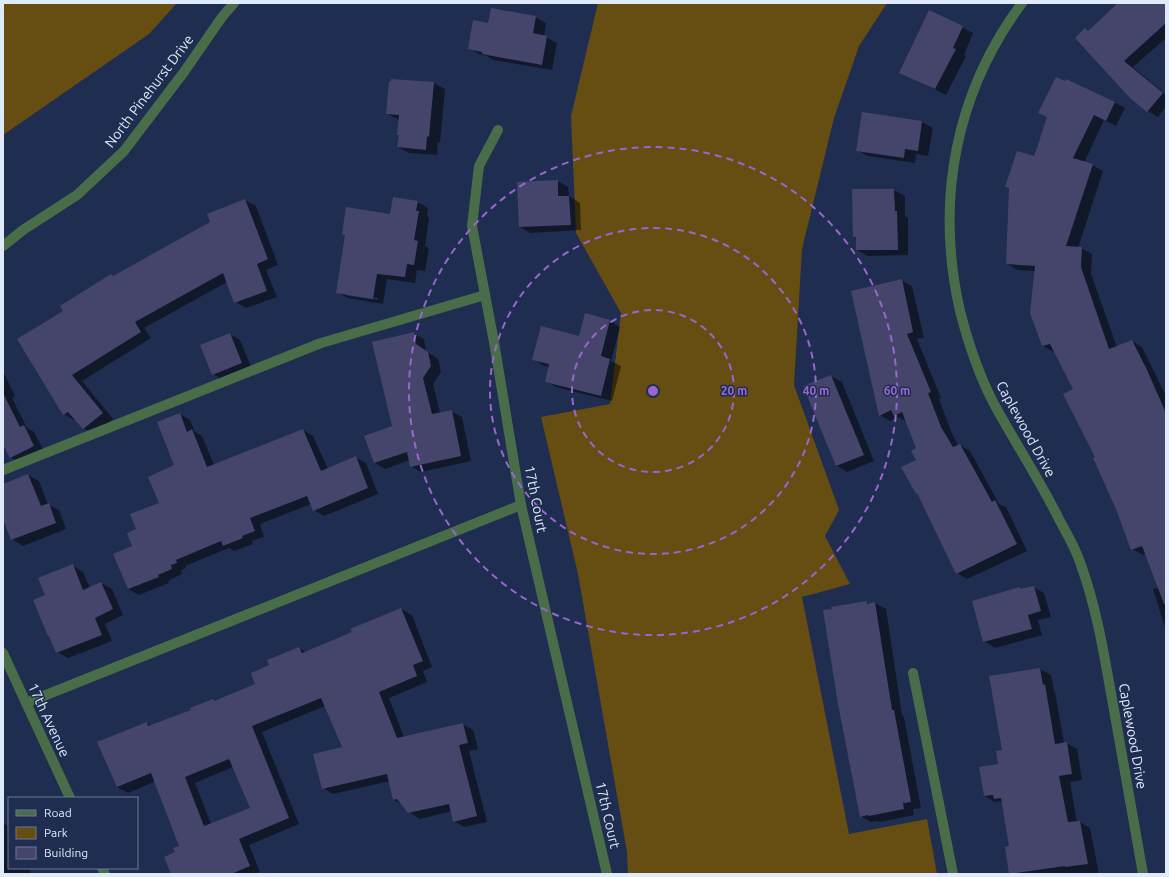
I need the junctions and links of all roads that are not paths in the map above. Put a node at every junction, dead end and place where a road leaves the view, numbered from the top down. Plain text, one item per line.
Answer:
1 (234, 3) edge
2 (1022, 3) edge
3 (498, 130) dead end
4 (3, 246) edge
5 (485, 295) junction
6 (3, 470) edge
7 (521, 505) junction
8 (3, 653) edge
9 (913, 673) dead end
10 (26, 703) junction
11 (70, 797) edge
12 (607, 874) edge
13 (953, 874) edge
14 (1143, 874) edge

1 - 4 street, North Pinehurst Drive
2 - 14 street, Caplewood Drive
3 - 5 street, 17th Court
5 - 6 street
5 - 7 street, 17th Court
7 - 10 street
7 - 12 street, 17th Court
8 - 10 street, 17th Avenue
9 - 13 street
10 - 11 street, 17th Avenue

